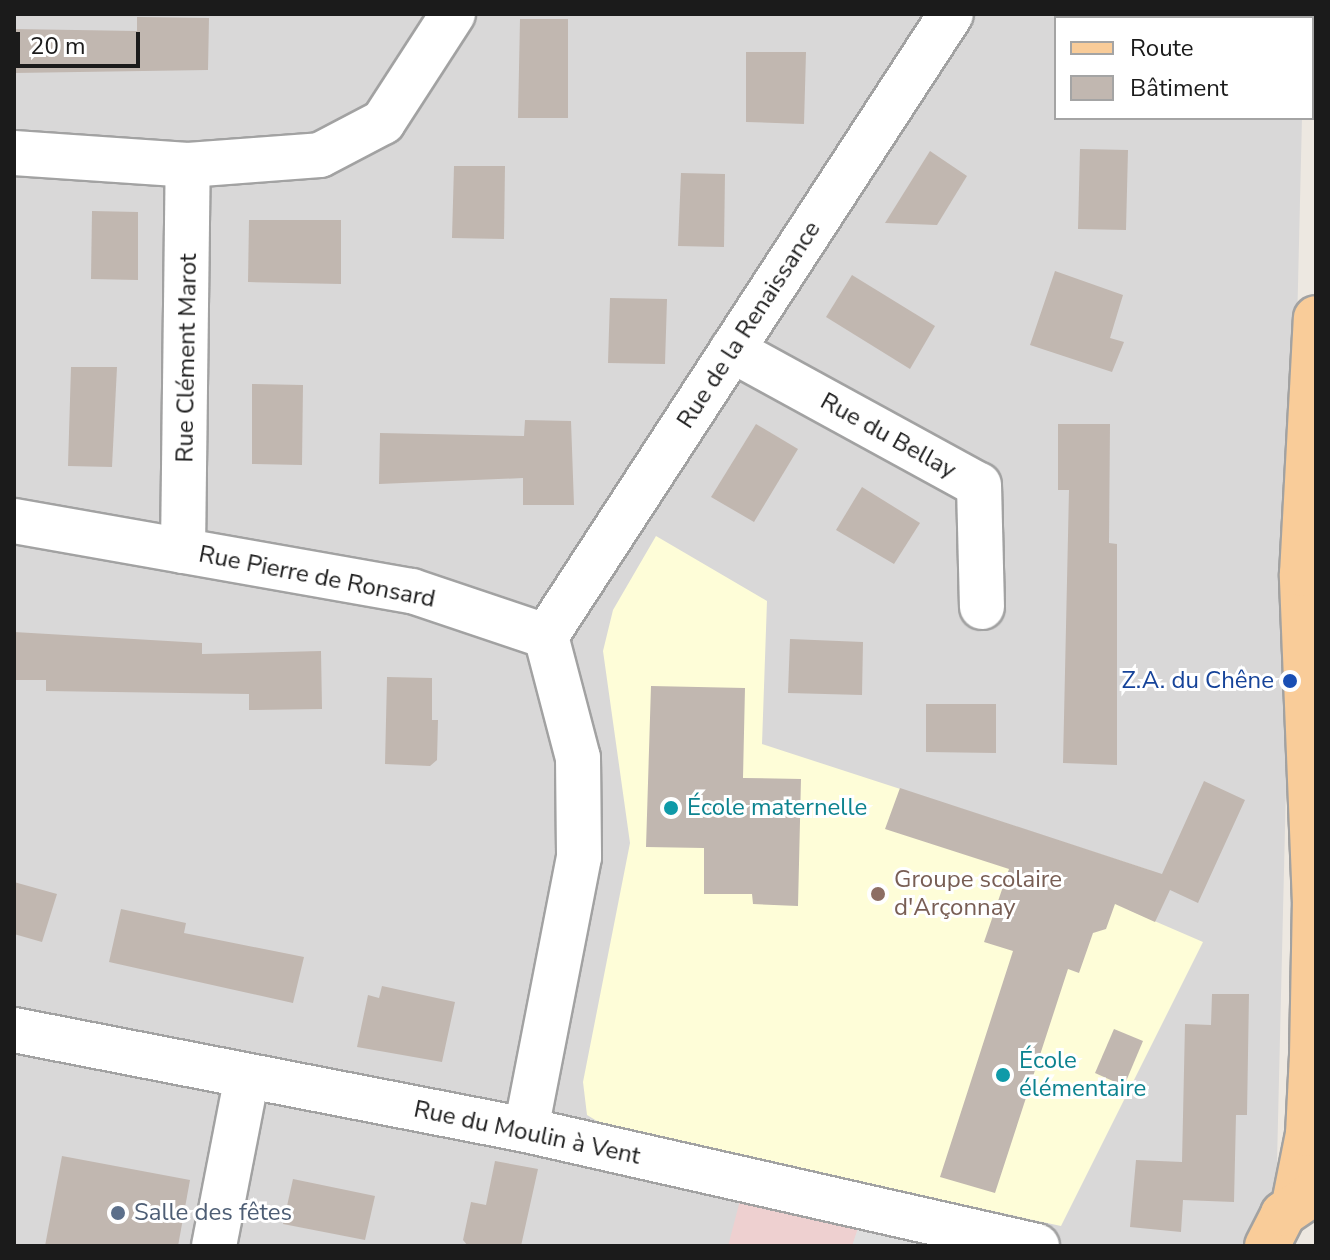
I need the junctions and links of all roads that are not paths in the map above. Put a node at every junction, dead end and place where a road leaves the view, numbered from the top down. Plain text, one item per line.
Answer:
1 (453, 14) edge
2 (951, 14) edge
3 (14, 153) edge
4 (188, 165) junction
5 (1316, 318) edge
6 (732, 350) junction
7 (14, 521) edge
8 (183, 551) junction
9 (982, 607) dead end
10 (546, 636) junction
11 (14, 1030) edge
12 (247, 1077) junction
13 (526, 1130) junction
14 (1281, 1223) edge
15 (1023, 1244) edge
16 (214, 1246) edge

1 - 4 street
2 - 6 street, Rue de la Renaissance
3 - 4 street
4 - 8 street, Rue Clément Marot
5 - 14 main road
6 - 9 street, Rue du Bellay
6 - 10 street, Rue de la Renaissance
7 - 8 street, Rue Pierre de Ronsard
8 - 10 street, Rue Pierre de Ronsard
10 - 13 street
11 - 12 street, Rue du Moulin à Vent
12 - 13 street, Rue du Moulin à Vent
12 - 16 street
13 - 15 street, Rue du Moulin à Vent

